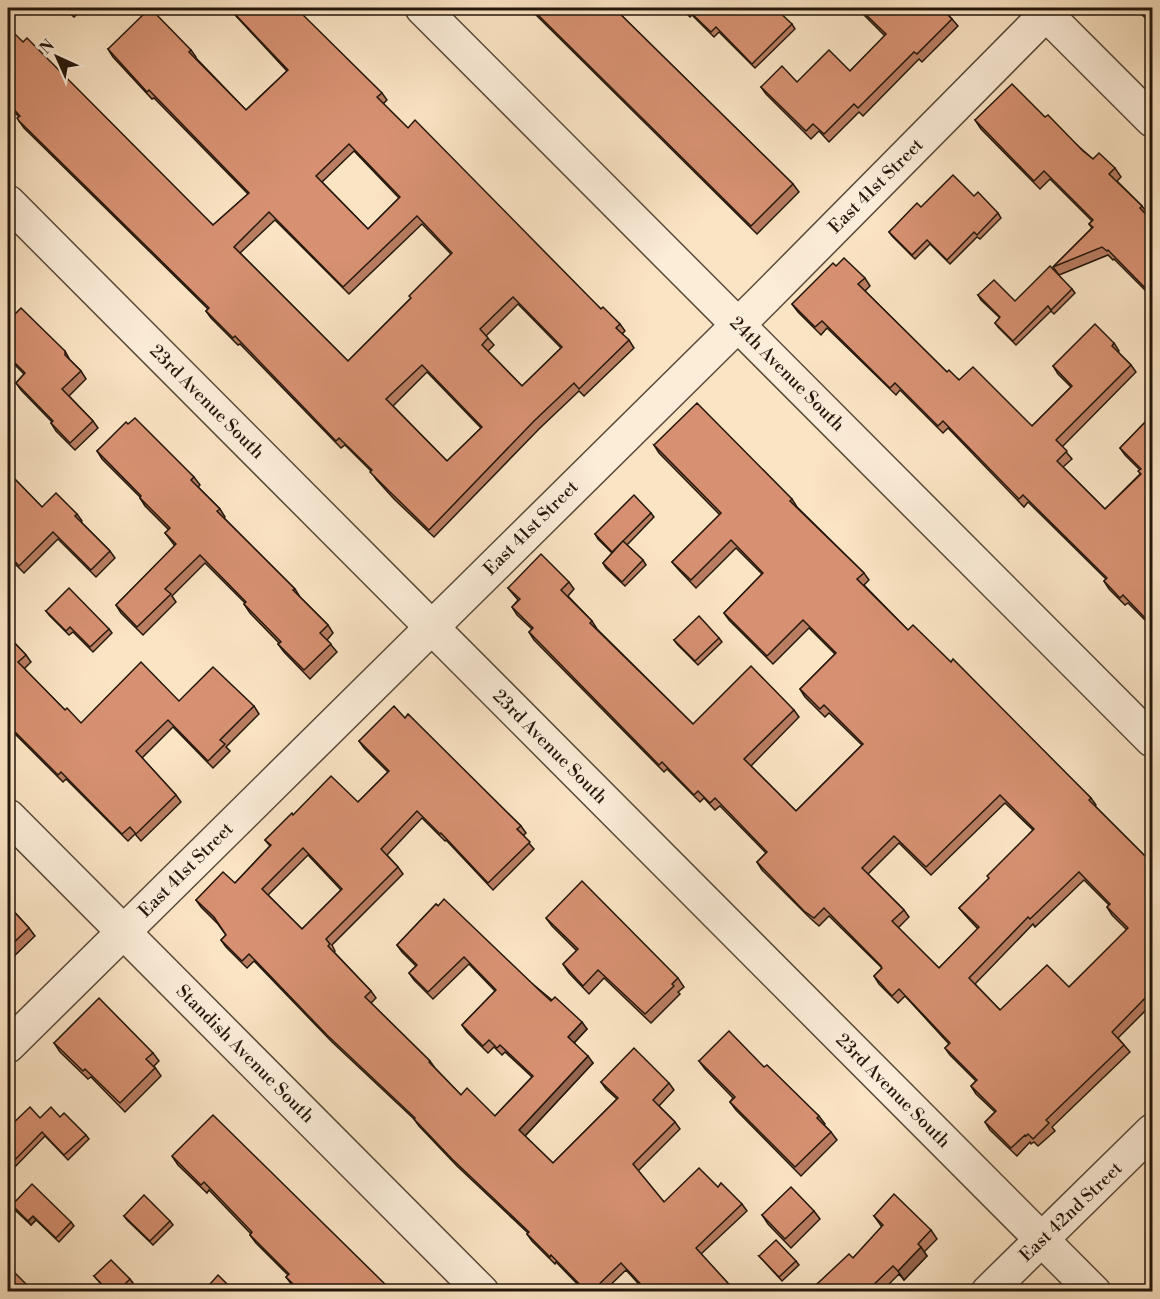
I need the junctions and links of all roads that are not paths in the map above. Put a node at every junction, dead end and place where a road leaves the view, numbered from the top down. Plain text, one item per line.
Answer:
1 (422, 8) edge
2 (1046, 9) edge
3 (1152, 120) edge
4 (8, 202) edge
5 (737, 323) junction
6 (431, 627) junction
7 (1152, 740) edge
8 (8, 816) edge
9 (123, 932) junction
10 (8, 1046) edge
11 (1152, 1131) edge
12 (1041, 1240) junction
13 (482, 1292) edge
14 (988, 1292) edge
15 (1094, 1292) edge

1 - 5 street, 24th Avenue South
2 - 3 street
2 - 5 street, East 41st Street
4 - 6 street, 23rd Avenue South
5 - 6 street, East 41st Street
5 - 7 street, 24th Avenue South
6 - 9 street, East 41st Street
6 - 12 street, 23rd Avenue South
8 - 9 street, Standish Avenue South
9 - 10 street, East 41st Street
9 - 13 street, Standish Avenue South
11 - 12 street, East 42nd Street
12 - 14 street, East 42nd Street
12 - 15 street, 23rd Avenue South

